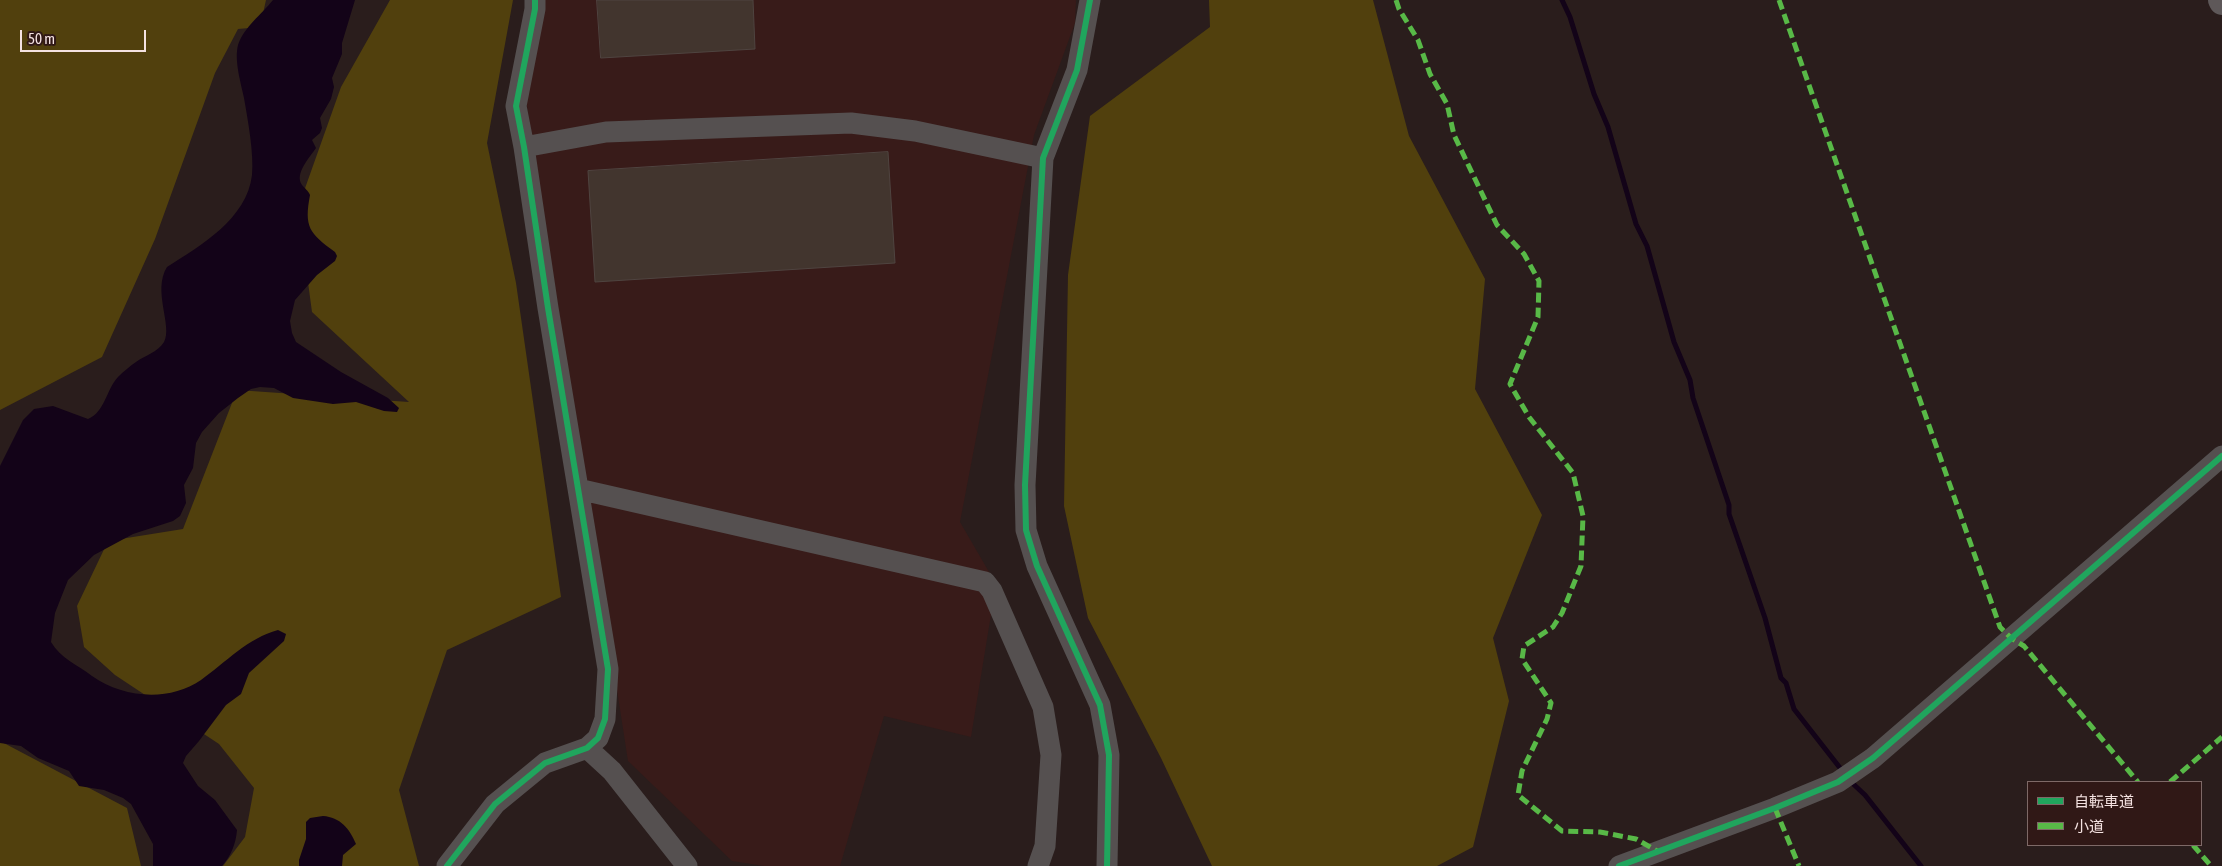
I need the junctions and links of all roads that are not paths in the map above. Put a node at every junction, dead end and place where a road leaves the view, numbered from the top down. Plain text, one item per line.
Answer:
1 (535, 0) edge
2 (1090, 0) edge
3 (524, 147) junction
4 (1043, 158) junction
5 (2222, 456) edge
6 (578, 488) junction
7 (586, 748) junction
8 (447, 866) edge
9 (687, 866) edge
10 (1038, 866) edge
11 (1107, 866) edge
12 (1620, 866) edge

1 - 3 street
2 - 4 street
3 - 4 street
3 - 6 street
4 - 11 street
5 - 12 street
6 - 7 street
6 - 10 street
7 - 8 street
7 - 9 street

